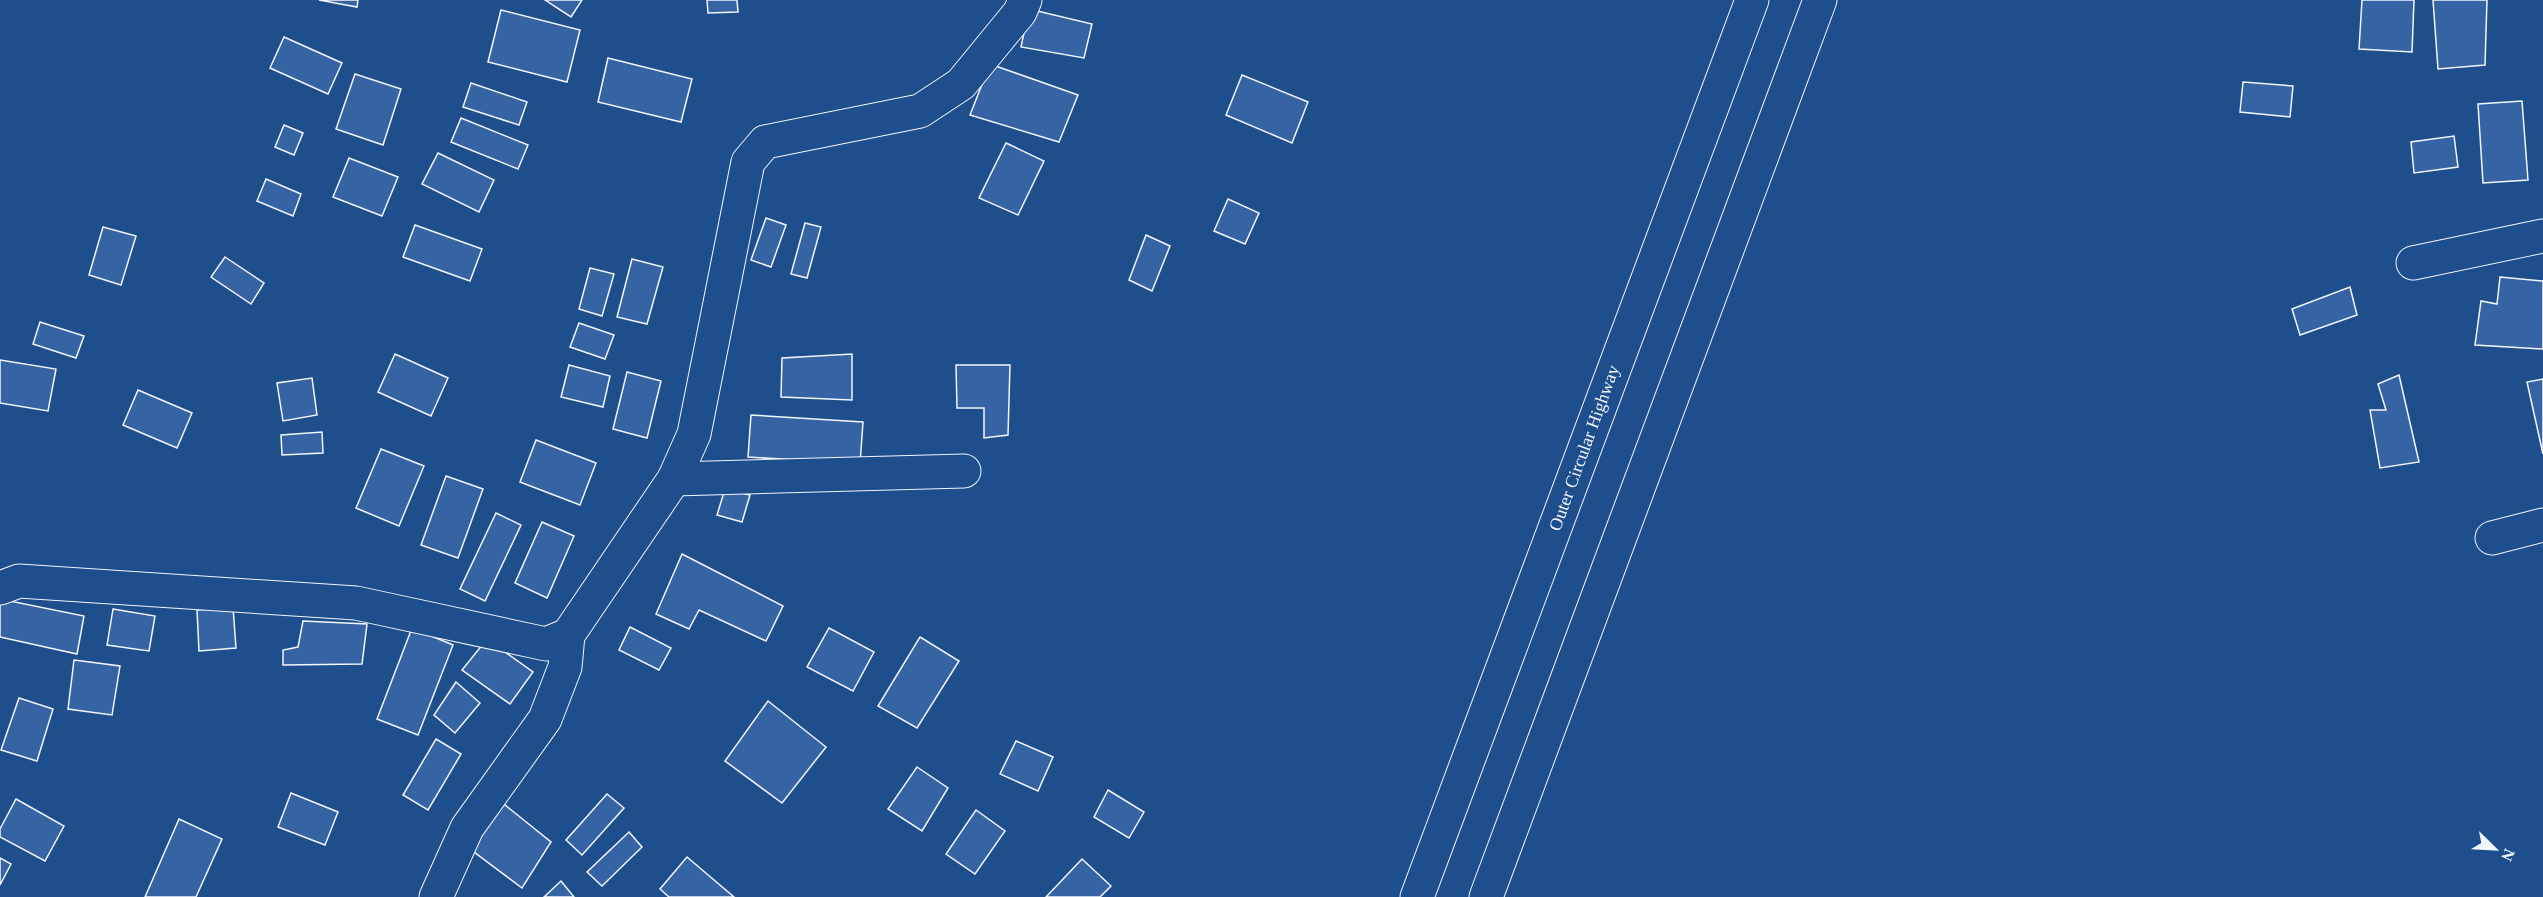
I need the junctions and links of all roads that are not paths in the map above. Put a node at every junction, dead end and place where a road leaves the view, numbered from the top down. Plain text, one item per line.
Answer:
1 (1025, 0) edge
2 (1752, 0) edge
3 (1820, 0) edge
4 (2543, 236) edge
5 (2413, 263) dead end
6 (964, 471) dead end
7 (674, 479) junction
8 (2543, 525) edge
9 (2492, 538) dead end
10 (0, 588) edge
11 (568, 635) junction
12 (436, 897) edge
13 (1417, 897) edge
14 (1486, 897) edge

1 - 7 main road
2 - 13 main road, Outer Circular Highway
3 - 14 main road
4 - 5 main road
6 - 7 main road
7 - 11 main road
8 - 9 main road
10 - 11 main road
11 - 12 main road

